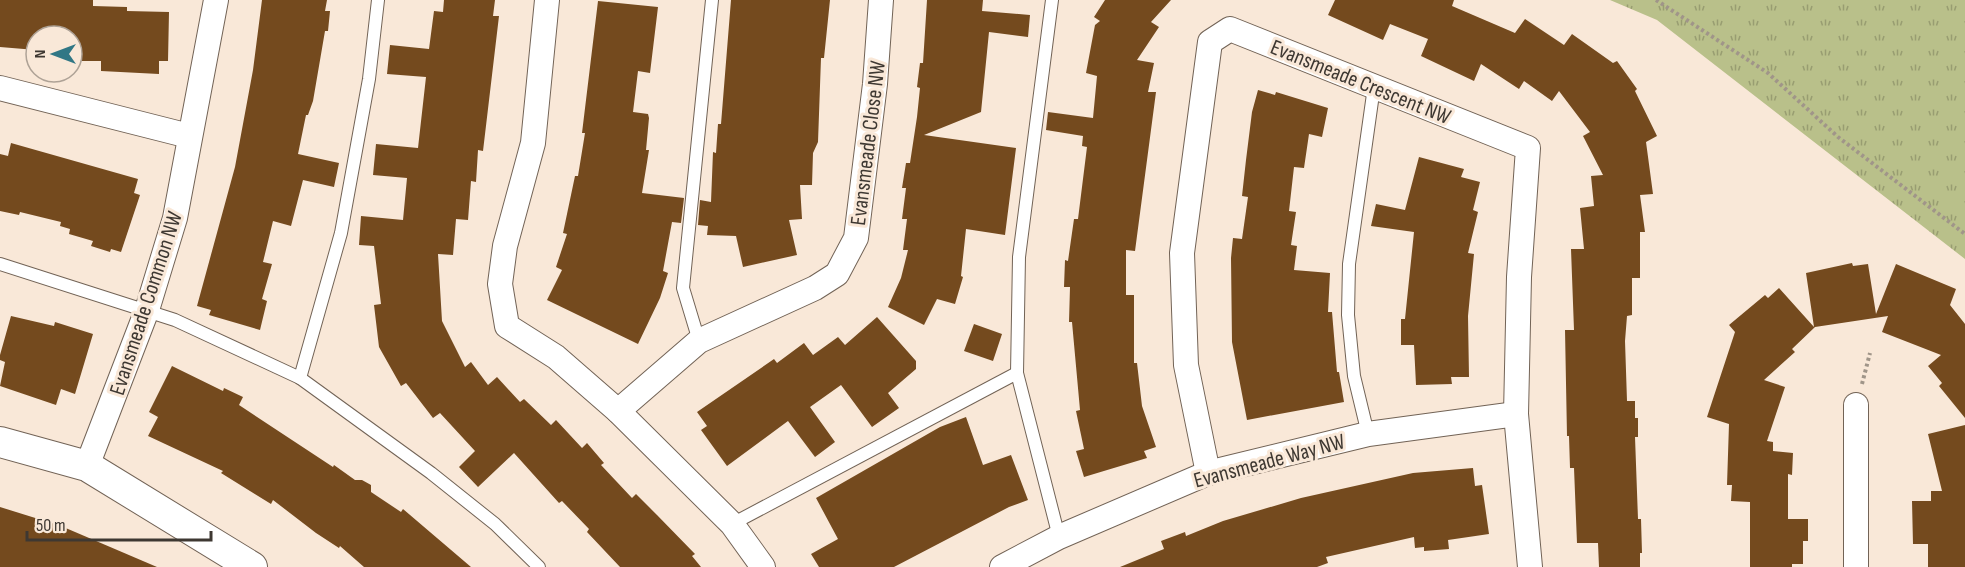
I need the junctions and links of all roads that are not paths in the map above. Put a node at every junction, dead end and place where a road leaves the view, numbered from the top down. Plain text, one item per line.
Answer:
1 (216, 0) edge
2 (378, 0) edge
3 (547, 0) edge
4 (712, 0) edge
5 (881, 0) edge
6 (1052, 0) edge
7 (1374, 87) junction
8 (0, 88) edge
9 (189, 136) junction
10 (0, 264) edge
11 (147, 310) junction
12 (699, 341) junction
13 (1017, 373) junction
14 (300, 378) junction
15 (1856, 405) road end
16 (618, 411) junction
17 (1516, 414) junction
18 (1368, 434) junction
19 (0, 442) edge
20 (87, 466) junction
21 (1208, 473) junction
22 (732, 524) junction
23 (1059, 537) junction
24 (252, 567) edge
25 (539, 567) edge
26 (763, 567) edge
27 (1002, 567) edge
28 (1530, 567) edge
29 (1856, 567) edge

1 - 9 street, Evansmeade Common NW
2 - 14 lane
3 - 16 street
4 - 12 lane
5 - 12 street, Evansmeade Close NW
6 - 13 lane
7 - 17 street, Evansmeade Crescent NW
7 - 18 lane
7 - 21 street, Evansmeade Crescent NW
8 - 9 street
9 - 11 street, Evansmeade Common NW
10 - 11 lane
11 - 14 lane
11 - 20 street, Evansmeade Common NW
12 - 16 street, Evansmeade Close NW
13 - 22 lane
13 - 23 lane
14 - 25 lane
15 - 29 street
16 - 22 street
17 - 18 street, Evansmeade Way NW
17 - 28 street, Evansmeade Crescent NW
18 - 21 street, Evansmeade Way NW
19 - 20 street
20 - 24 street
21 - 23 street, Evansmeade Way NW
22 - 26 street
23 - 27 street, Evansmeade Way NW

